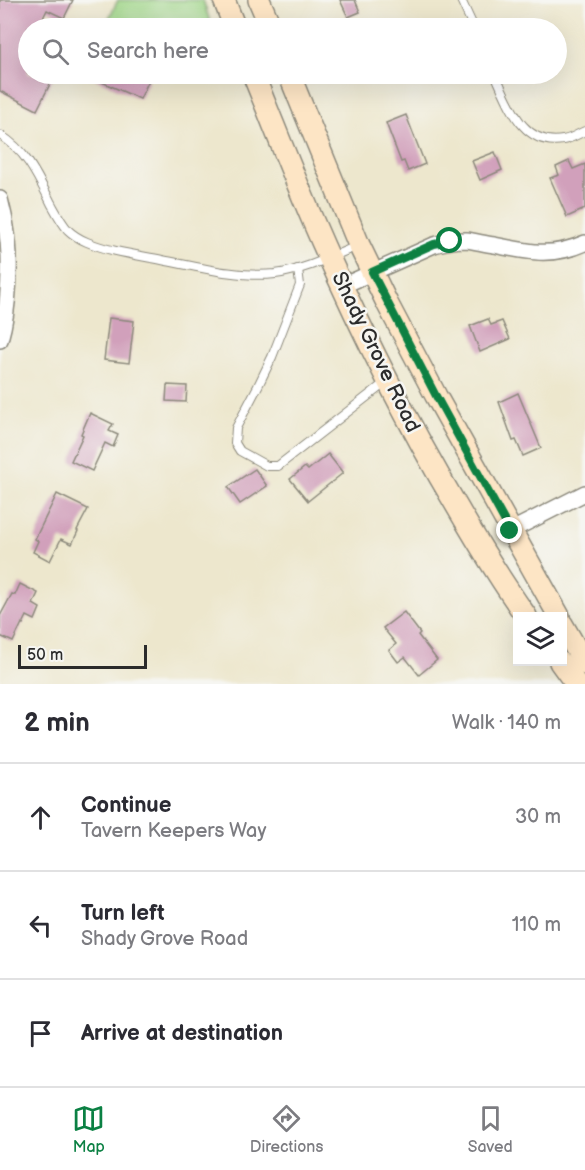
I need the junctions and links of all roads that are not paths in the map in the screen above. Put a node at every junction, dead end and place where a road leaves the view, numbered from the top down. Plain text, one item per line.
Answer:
1 (224, 0) edge
2 (259, 0) edge
3 (461, 0) edge
4 (231, 18) edge
5 (267, 18) edge
6 (469, 18) edge
7 (257, 84) edge
8 (293, 84) edge
9 (500, 84) edge
10 (585, 131) edge
11 (0, 135) edge
12 (0, 199) edge
13 (585, 243) edge
14 (359, 245) junction
15 (329, 257) junction
16 (298, 269) junction
17 (372, 272) junction
18 (342, 286) junction
19 (0, 340) edge
20 (388, 380) junction
21 (585, 493) edge
22 (510, 531) junction
23 (523, 612) edge
24 (557, 612) edge
25 (567, 633) edge
26 (585, 664) edge
27 (563, 666) edge
28 (576, 684) edge

1 - 4 main road
2 - 5 main road
3 - 6 lane
7 - 15 main road, Shady Grove Road
8 - 14 main road, Shady Grove Road
9 - 10 lane
11 - 16 lane
12 - 19 street
13 - 17 street
14 - 15 lane
14 - 17 main road, Shady Grove Road
15 - 16 lane
15 - 18 main road, Shady Grove Road
16 - 20 lane
17 - 18 street
17 - 22 main road, Shady Grove Road
18 - 20 main road, Shady Grove Road
20 - 23 main road, Shady Grove Road
21 - 22 street
22 - 24 main road, Shady Grove Road
25 - 26 main road
27 - 28 main road

